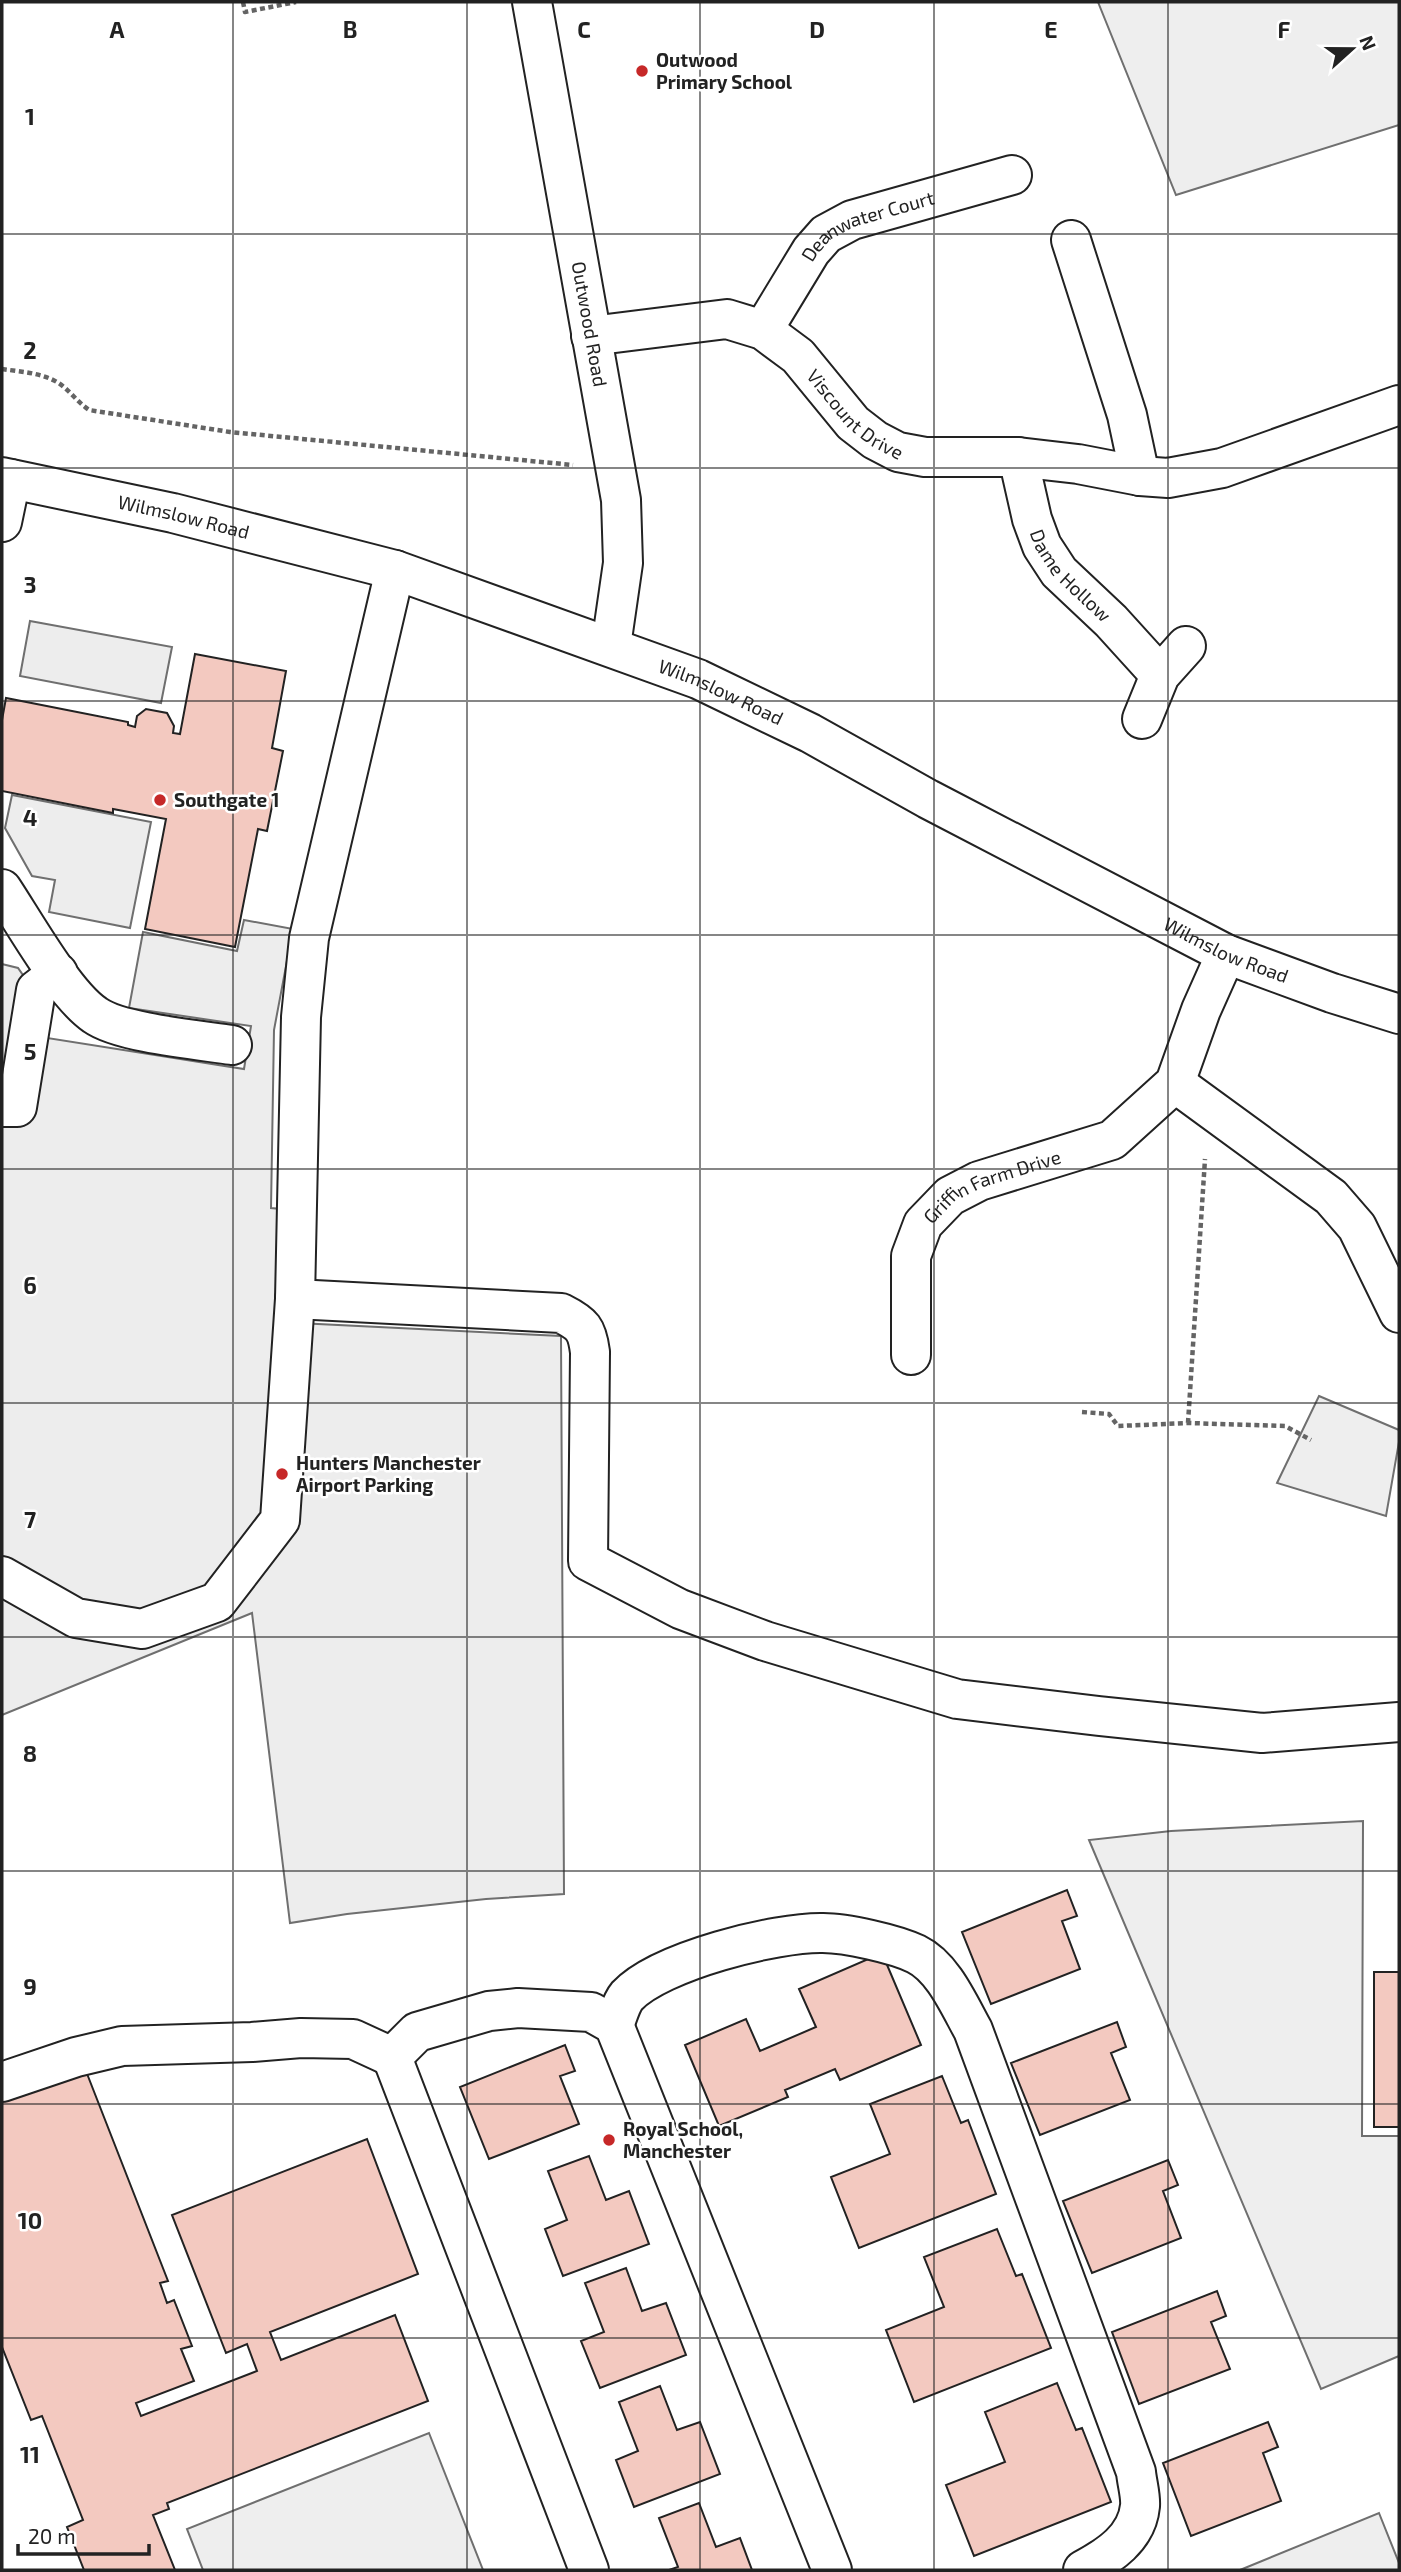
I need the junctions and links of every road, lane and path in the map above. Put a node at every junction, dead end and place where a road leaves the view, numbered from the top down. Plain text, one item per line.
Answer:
1 (243, 2) edge
2 (296, 2) edge
3 (533, 2) edge
4 (1012, 175) dead end
5 (1071, 240) dead end
6 (763, 330) junction
7 (591, 336) junction
8 (2, 369) edge
9 (1399, 405) edge
10 (1018, 457) junction
11 (615, 469) junction
12 (1140, 476) junction
13 (6, 478) edge
14 (2, 522) edge
15 (395, 570) junction
16 (611, 646) junction
17 (1186, 646) dead end
18 (1160, 675) junction
19 (1142, 719) dead end
20 (2, 889) edge
21 (1226, 954) junction
22 (58, 973) junction
23 (1399, 1014) edge
24 (232, 1045) dead end
25 (1175, 1083) junction
26 (2, 1107) edge
27 (1225, 1119) junction
28 (295, 1299) junction
29 (1399, 1312) edge
30 (911, 1355) dead end
31 (1082, 1412) dead end
32 (1188, 1423) junction
33 (1311, 1440) dead end
34 (2, 1576) edge
35 (1399, 1721) edge
36 (614, 2025) junction
37 (391, 2057) junction
38 (2, 2082) edge
39 (589, 2570) edge
40 (832, 2570) edge
41 (1083, 2570) edge

1 - 2 path
3 - 7 street, Outwood Road
4 - 6 street, Deanwater Court
5 - 12 street
6 - 7 street, Viscount Drive
6 - 10 street, Viscount Drive
7 - 11 street, Outwood Road
8 - 11 path
9 - 12 street, Viscount Drive
10 - 12 street, Viscount Drive
10 - 18 street, Dame Hollow
11 - 16 street, Outwood Road
13 - 14 street
13 - 15 street, Wilmslow Road
15 - 16 street, Wilmslow Road
15 - 28 street
16 - 21 street, Wilmslow Road
17 - 18 street
18 - 19 street
20 - 22 street
21 - 23 street, Wilmslow Road
21 - 25 street, Griffin Farm Drive
22 - 24 street
22 - 26 street
25 - 27 street
25 - 30 street, Griffin Farm Drive
27 - 29 street
27 - 32 path
28 - 34 street
28 - 35 street
31 - 32 path
32 - 33 path
36 - 37 street
36 - 40 street
36 - 41 street
37 - 38 street
37 - 39 street

